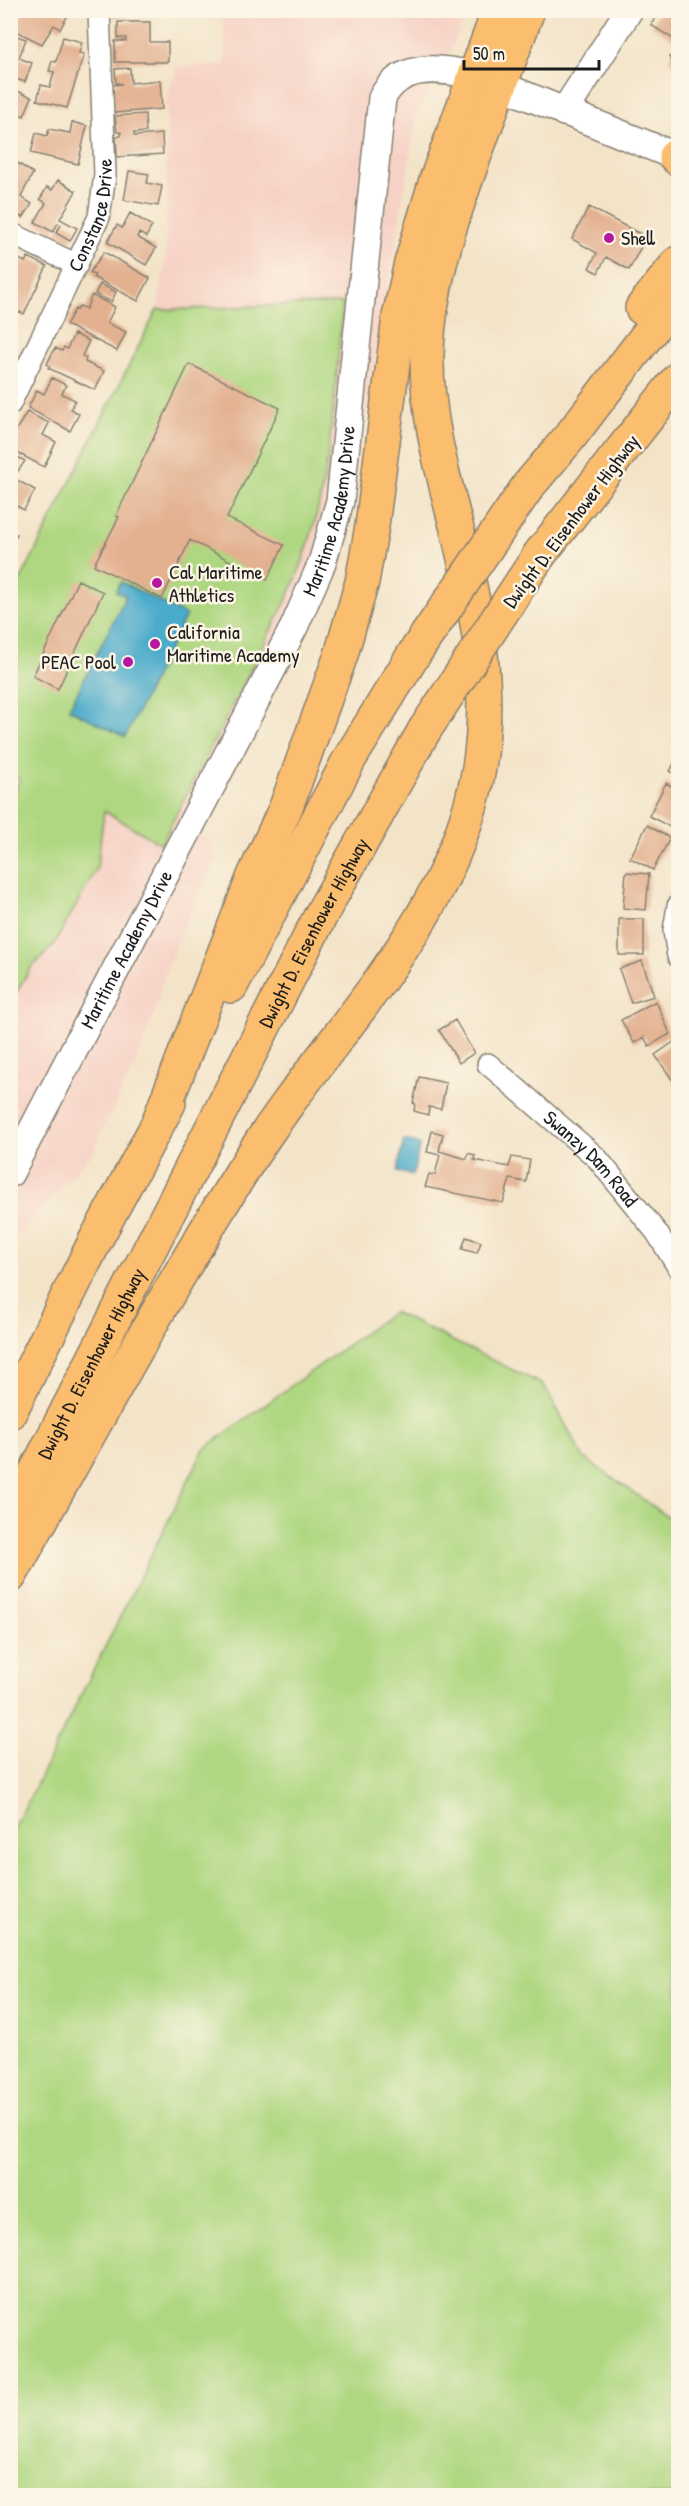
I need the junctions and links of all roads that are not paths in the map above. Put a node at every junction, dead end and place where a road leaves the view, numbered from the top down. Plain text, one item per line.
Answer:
1 (99, 10) edge
2 (499, 10) edge
3 (528, 10) edge
4 (629, 10) edge
5 (488, 81) junction
6 (564, 112) junction
7 (678, 156) edge
8 (10, 233) edge
9 (678, 263) edge
10 (77, 265) junction
11 (678, 295) edge
12 (678, 379) edge
13 (10, 404) edge
14 (678, 416) edge
15 (569, 438) junction
16 (540, 554) junction
17 (678, 906) edge
18 (678, 956) edge
19 (488, 1064) dead end
20 (158, 1123) junction
21 (10, 1173) edge
22 (678, 1267) edge
23 (10, 1412) edge
24 (10, 1522) edge
25 (10, 1576) edge

1 - 10 street, Constance Drive
2 - 5 main road
3 - 5 main road
4 - 6 street
5 - 6 street, Maritime Academy Drive
5 - 20 main road
5 - 21 street, Maritime Academy Drive
5 - 25 main road
6 - 7 street, Maritime Academy Drive
8 - 10 street
9 - 15 main road
10 - 13 street, Constance Drive
11 - 15 main road
12 - 16 main road, Dwight D. Eisenhower Highway
14 - 16 main road
15 - 20 main road, bridge
16 - 24 main road, Dwight D. Eisenhower Highway, bridge
17 - 18 street
19 - 22 street, Swanzy Dam Road
20 - 23 main road

